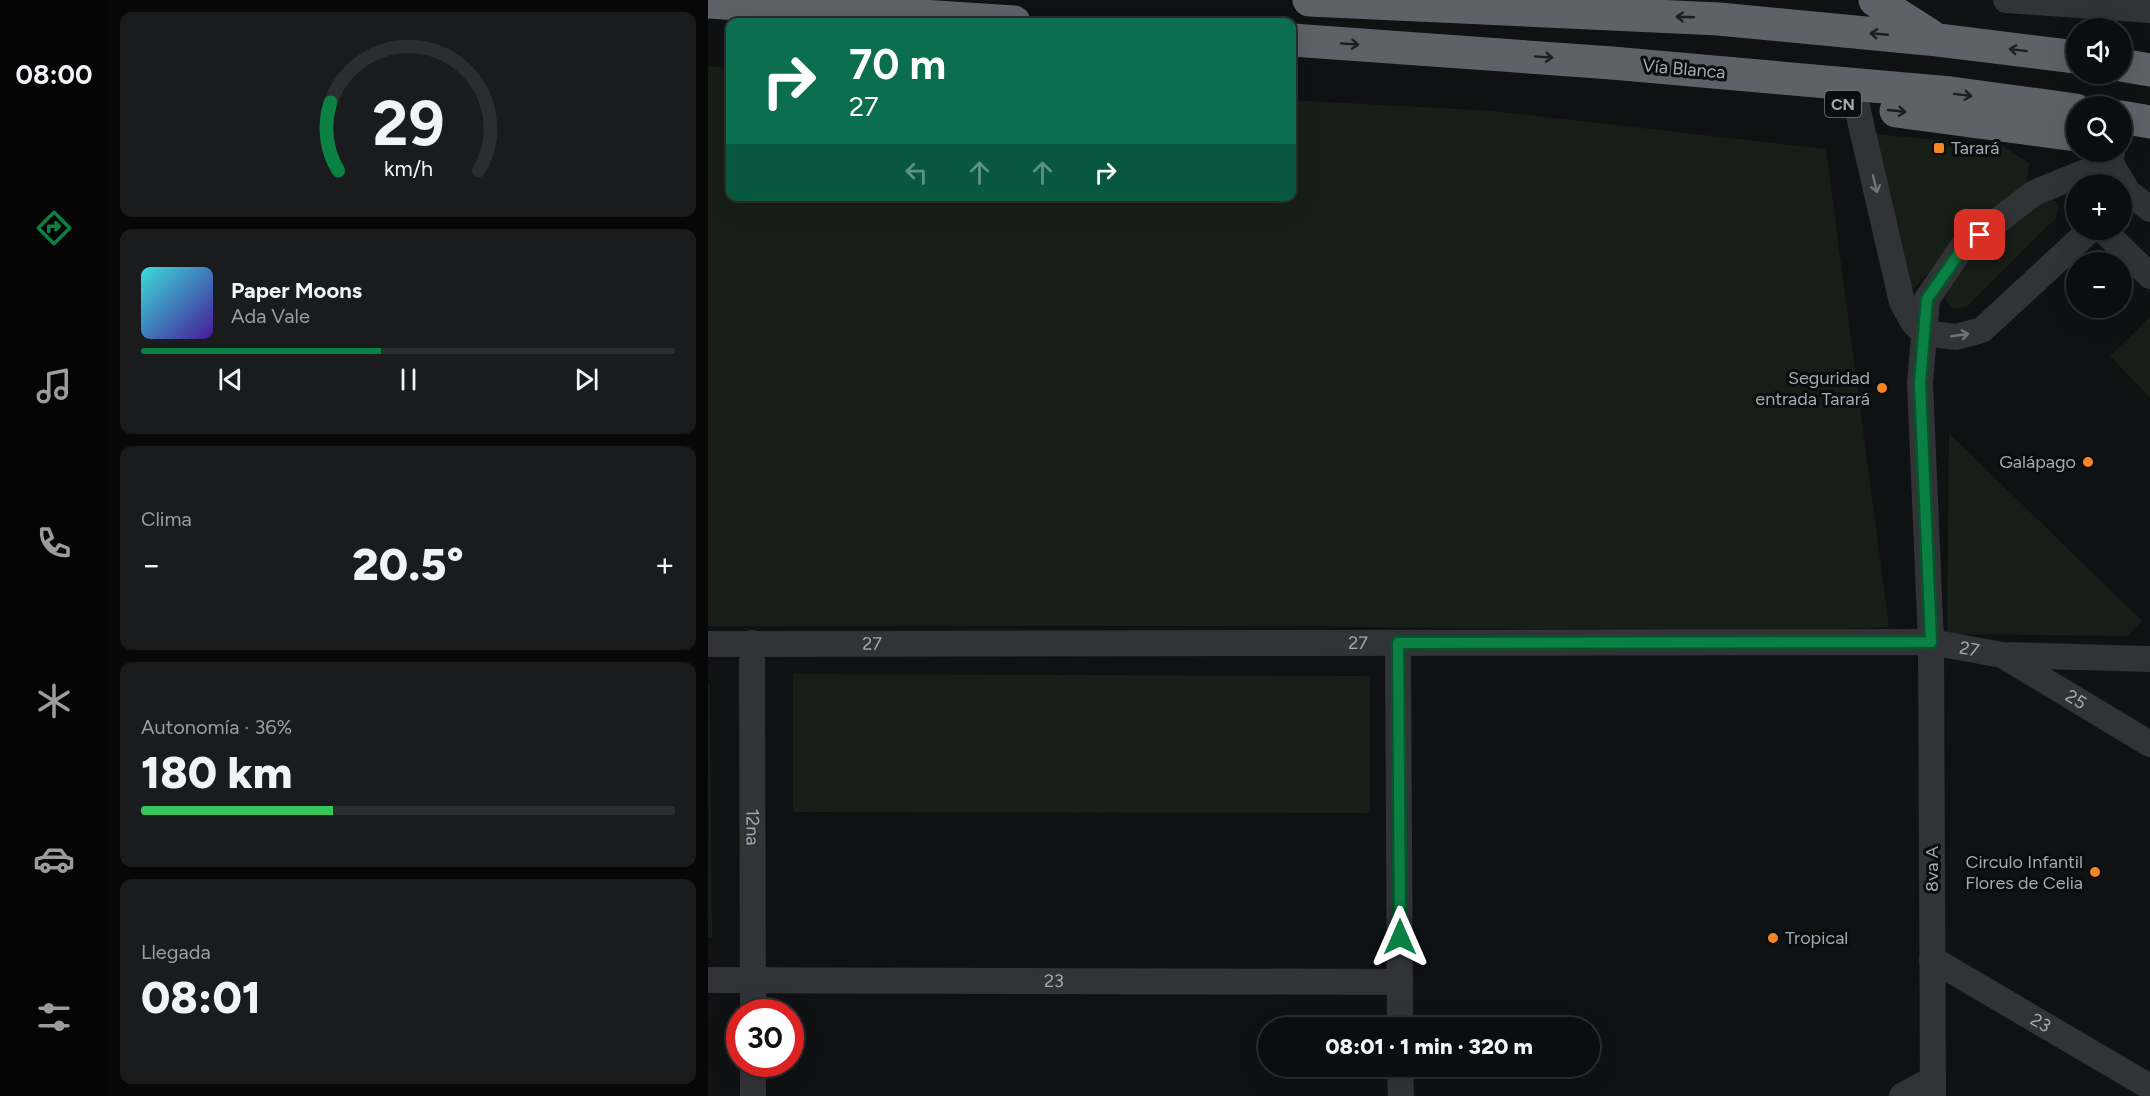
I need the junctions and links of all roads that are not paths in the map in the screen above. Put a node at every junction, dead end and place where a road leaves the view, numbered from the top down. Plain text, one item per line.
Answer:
1 (1309, 0) edge
2 (1875, 0) edge
3 (2006, 0) edge
4 (708, 2) edge
5 (1563, 6) edge
6 (2150, 10) edge
7 (953, 18) edge
8 (1296, 40) edge
9 (1938, 40) junction
10 (2066, 56) edge
11 (1612, 63) junction
12 (2132, 67) edge
13 (2150, 70) edge
14 (1857, 107) junction
15 (2066, 109) edge
16 (2132, 119) edge
17 (2150, 122) edge
18 (2066, 134) edge
19 (2150, 143) edge
20 (2132, 148) edge
21 (2094, 162) edge
22 (2132, 200) edge
23 (2150, 209) edge
24 (2079, 240) edge
25 (2113, 240) edge
26 (2150, 276) edge
27 (1924, 333) junction
28 (1931, 642) junction
29 (1398, 643) junction
30 (708, 644) edge
31 (752, 644) junction
32 (2002, 655) junction
33 (2150, 659) edge
34 (2150, 744) edge
35 (1932, 959) junction
36 (708, 980) edge
37 (753, 980) junction
38 (1400, 982) junction
39 (753, 999) edge
40 (1400, 1017) edge
41 (753, 1077) edge
42 (1400, 1077) edge
43 (2150, 1087) edge
44 (1933, 1088) edge
45 (753, 1096) edge
46 (1401, 1096) edge
47 (1902, 1096) edge

1 - 5 highway
2 - 9 highway
3 - 6 street
4 - 7 highway
9 -> 5 highway
5 - 11 highway
8 -> 11 highway, Vía Blanca / CN
10 -> 9 highway
11 - 14 highway, CN
11 -> 15 highway, Vía Blanca / CN
12 - 13 highway
14 -> 18 highway, CN
14 -> 27 street
16 - 17 highway
19 - 20 highway
21 - 27 street, 8va A
22 - 23 street
27 -> 24 street
25 - 26 street
27 - 28 street, 8va A
28 - 29 street, 27
28 - 32 street, 27
28 - 35 street, 8va A
29 - 31 street, 27
29 - 38 street
30 - 31 street, 27
31 - 37 street, 12na
32 - 33 street, 27
32 - 34 street, 25
35 - 43 street, 23
35 - 44 street, 8va A
36 - 37 street, 23
37 - 38 street, 23
37 - 39 street, 12na
38 - 40 street
41 - 45 street
42 - 46 street
44 - 47 street

